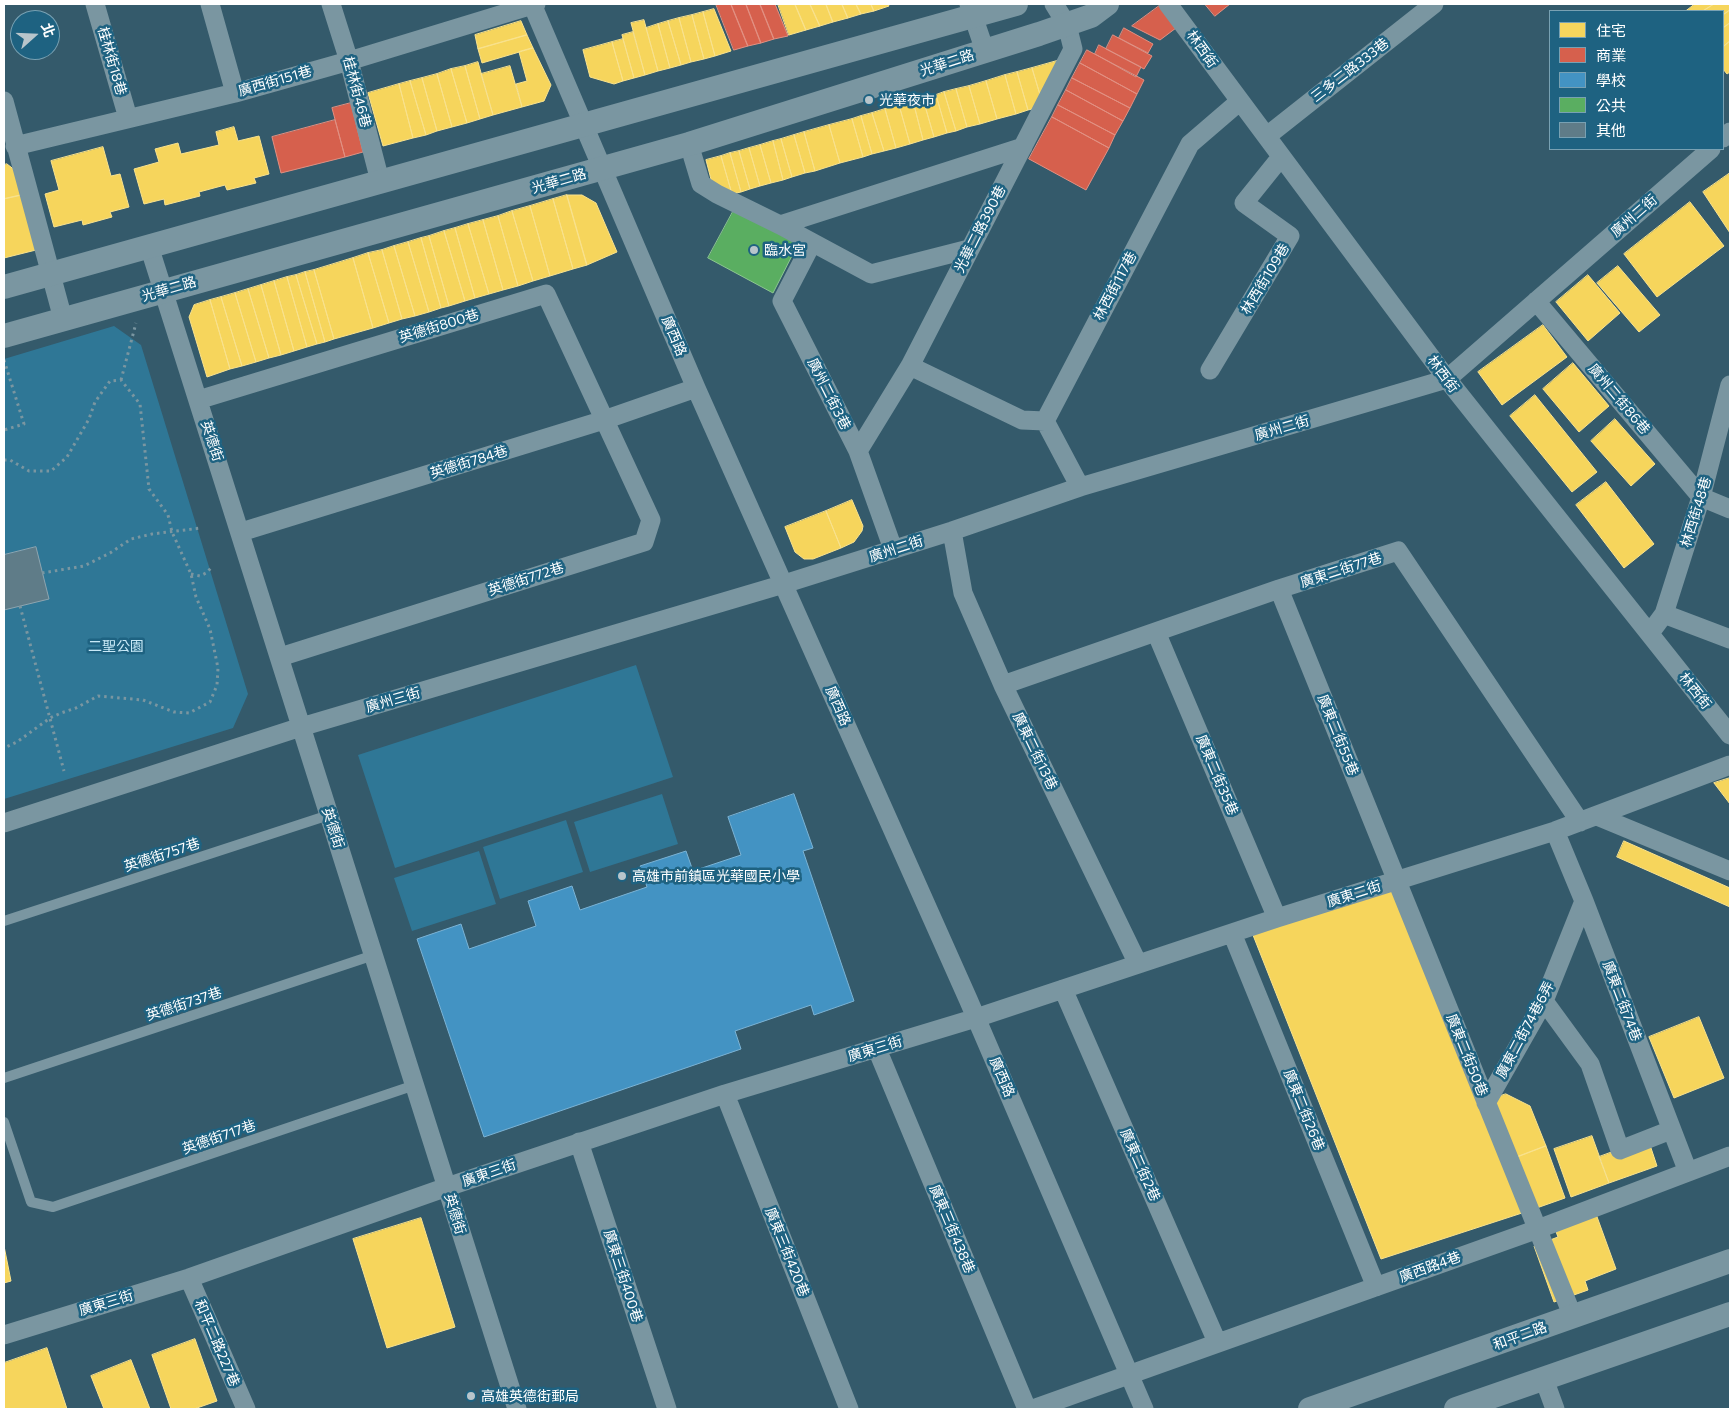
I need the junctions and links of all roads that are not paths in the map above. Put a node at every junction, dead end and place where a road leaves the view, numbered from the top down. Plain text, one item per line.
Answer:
1 (95, 4) edge
2 (210, 4) edge
3 (331, 4) edge
4 (534, 4) edge
5 (1016, 4) edge
6 (1054, 4) edge
7 (1107, 4) edge
8 (1168, 4) edge
9 (1421, 8) edge
10 (971, 10) edge
11 (1067, 25) junction
12 (986, 51) junction
13 (349, 60) junction
14 (235, 93) junction
15 (4, 101) edge
16 (1240, 101) junction
17 (128, 118) junction
18 (584, 124) junction
19 (1267, 136) junction
20 (689, 144) junction
21 (1023, 147) junction
22 (10, 148) edge
23 (1712, 150) edge
24 (1281, 156) junction
25 (603, 169) junction
26 (380, 181) junction
27 (780, 225) junction
28 (812, 244) junction
29 (150, 246) junction
30 (969, 249) junction
31 (51, 273) junction
32 (4, 287) edge
33 (164, 291) junction
34 (1536, 301) junction
35 (64, 319) junction
36 (4, 336) edge
37 (910, 366) junction
38 (1210, 370) dead end
39 (1447, 379) junction
40 (1730, 385) edge
41 (696, 388) junction
42 (198, 400) junction
43 (1728, 404) edge
44 (604, 420) junction
45 (1045, 421) junction
46 (858, 451) junction
47 (1080, 488) junction
48 (1701, 497) junction
49 (1730, 509) edge
50 (952, 531) junction
51 (241, 532) junction
52 (893, 549) junction
53 (784, 584) junction
54 (1279, 590) junction
55 (1664, 614) junction
56 (1156, 632) junction
57 (1650, 634) junction
58 (1730, 639) edge
59 (280, 657) junction
60 (1003, 685) junction
61 (301, 727) junction
62 (1730, 735) edge
63 (1730, 765) edge
64 (329, 815) junction
65 (1589, 819) junction
66 (4, 823) edge
67 (1555, 831) junction
68 (1730, 871) edge
69 (1398, 880) junction
70 (1584, 901) junction
71 (1277, 918) junction
72 (4, 921) edge
73 (1232, 933) junction
74 (374, 956) junction
75 (1138, 964) junction
76 (1063, 989) junction
77 (1544, 1001) junction
78 (976, 1018) junction
79 (877, 1049) junction
80 (4, 1078) edge
81 (415, 1085) junction
82 (725, 1094) junction
83 (1486, 1103) junction
84 (4, 1122) edge
85 (1671, 1130) junction
86 (579, 1142) junction
87 (1730, 1156) edge
88 (1688, 1172) junction
89 (447, 1187) junction
90 (1538, 1229) junction
91 (1730, 1261) edge
92 (189, 1278) junction
93 (1376, 1287) junction
94 (1730, 1314) edge
95 (1573, 1317) junction
96 (4, 1335) edge
97 (1217, 1342) junction
98 (1128, 1374) junction
99 (1544, 1379) junction
100 (246, 1409) edge
101 (517, 1409) edge
102 (667, 1409) edge
103 (849, 1409) edge
104 (1027, 1409) edge
105 (1033, 1409) edge
106 (1144, 1409) edge
107 (1310, 1409) edge
108 (1456, 1409) edge
109 (1555, 1409) edge

1 - 17 street, 桂林街18巷
2 - 14 street
3 - 13 street, 桂林街46巷
4 - 13 street, 廣西街151巷
4 - 18 street, 廣西路
5 - 10 street
6 - 11 street, 光華二路390巷
7 - 11 street, 光華二路
8 - 16 street, 林西街
9 - 19 street, 三多二路333巷
10 - 12 street
10 - 18 street
11 - 12 street, 光華二路
11 - 21 street, 光華二路390巷
12 - 20 street, 光華二路
13 - 14 street, 廣西街151巷
13 - 26 street, 桂林街46巷
14 - 17 street, 廣西街151巷
15 - 22 street
16 - 19 street, 林西街
16 - 45 street, 林西街117巷
17 - 22 street, 廣西街151巷
18 - 25 street, 廣西路
18 - 26 street
19 - 24 street, 林西街
20 - 25 street, 光華二路
20 - 27 street
21 - 27 street
21 - 30 street, 光華二路390巷
22 - 31 street
23 - 34 street, 廣州二街
24 - 38 street, 林西街109巷
24 - 39 street, 林西街
25 - 33 street, 光華二路
25 - 41 street, 廣西路
26 - 29 street
27 - 28 street
28 - 30 street
28 - 46 street, 廣州二街3巷
29 - 31 street
29 - 33 street, 英德街
30 - 37 street, 光華二路390巷
31 - 32 street
31 - 35 street
33 - 35 street, 光華二路
33 - 42 street, 英德街
34 - 39 street, 廣州二街
34 - 48 street, 廣州二街86巷
35 - 36 street, 光華二路
37 - 45 street
37 - 46 street, 光華二路390巷
39 - 47 street, 廣州二街
39 - 57 street, 林西街
40 - 43 street, 林西街48巷
41 - 44 street, 英德街784巷
41 - 53 street, 廣西路
42 - 44 street, 英德街800巷
42 - 51 street, 英德街
43 - 48 street, 林西街48巷
44 - 51 street, 英德街784巷
44 - 59 street, 英德街772巷
45 - 47 street
46 - 52 street, 廣州二街3巷
47 - 50 street, 廣州二街
48 - 49 street
48 - 55 street, 林西街48巷
50 - 52 street, 廣州二街
50 - 60 street, 廣東二街13巷
51 - 59 street, 英德街
52 - 53 street, 廣州二街
53 - 61 street, 廣州三街
53 - 78 street, 廣西路
54 - 56 street, 廣東二街77巷
54 - 65 street, 廣東二街77巷
54 - 69 street, 廣東二街55巷
55 - 57 street, 林西街48巷
55 - 58 street
56 - 60 street, 廣東二街77巷
56 - 71 street, 廣東二街35巷
57 - 62 street, 林西街
59 - 61 street, 英德街
60 - 75 street, 廣東二街13巷
61 - 64 street, 英德街
61 - 66 street, 廣州三街
63 - 65 street, 廣東二街
64 - 72 lane, 英德街757巷
64 - 74 street, 英德街
65 - 67 street, 廣東二街
65 - 68 street
67 - 69 street, 廣東二街
67 - 70 street, 廣東二街74巷
69 - 71 street, 廣東二街
69 - 83 street, 廣東二街50巷
70 - 77 street, 廣東二街74巷6弄
70 - 85 street, 廣東二街74巷
71 - 73 street, 廣東二街
73 - 75 street, 廣東二街
73 - 93 street, 廣東二街26巷
74 - 80 lane, 英德街737巷
74 - 81 street, 英德街
75 - 76 street, 廣東二街
76 - 78 street, 廣東二街
76 - 97 street, 廣東二街2巷
77 - 83 street, 廣東二街74巷6弄
77 - 85 street
78 - 79 street, 廣東三街
78 - 98 street, 廣西路
79 - 82 street, 廣東三街
79 - 104 street, 廣東三街438巷
81 - 84 lane, 英德街717巷
81 - 89 street, 英德街
82 - 86 street, 廣東三街
82 - 103 street, 廣東三街420巷
83 - 90 street, 廣東二街50巷
85 - 88 street, 廣東二街74巷
86 - 89 street, 廣東三街
86 - 102 street, 廣東三街400巷
87 - 88 street, 廣西路4巷
88 - 90 street, 廣西路4巷
89 - 92 street, 廣東三街
89 - 101 street, 英德街
90 - 93 street, 廣西路4巷
90 - 95 street, 廣東二街50巷
91 - 95 street, 和平二路
92 - 96 street, 廣東三街
92 - 100 street, 和平二路227巷
93 - 97 street, 廣西路4巷
94 - 99 street
95 - 107 street, 和平二路
97 - 98 street, 廣西路4巷
98 - 105 street, 廣西路4巷
98 - 106 street, 廣西路
99 - 108 street
99 - 109 street

